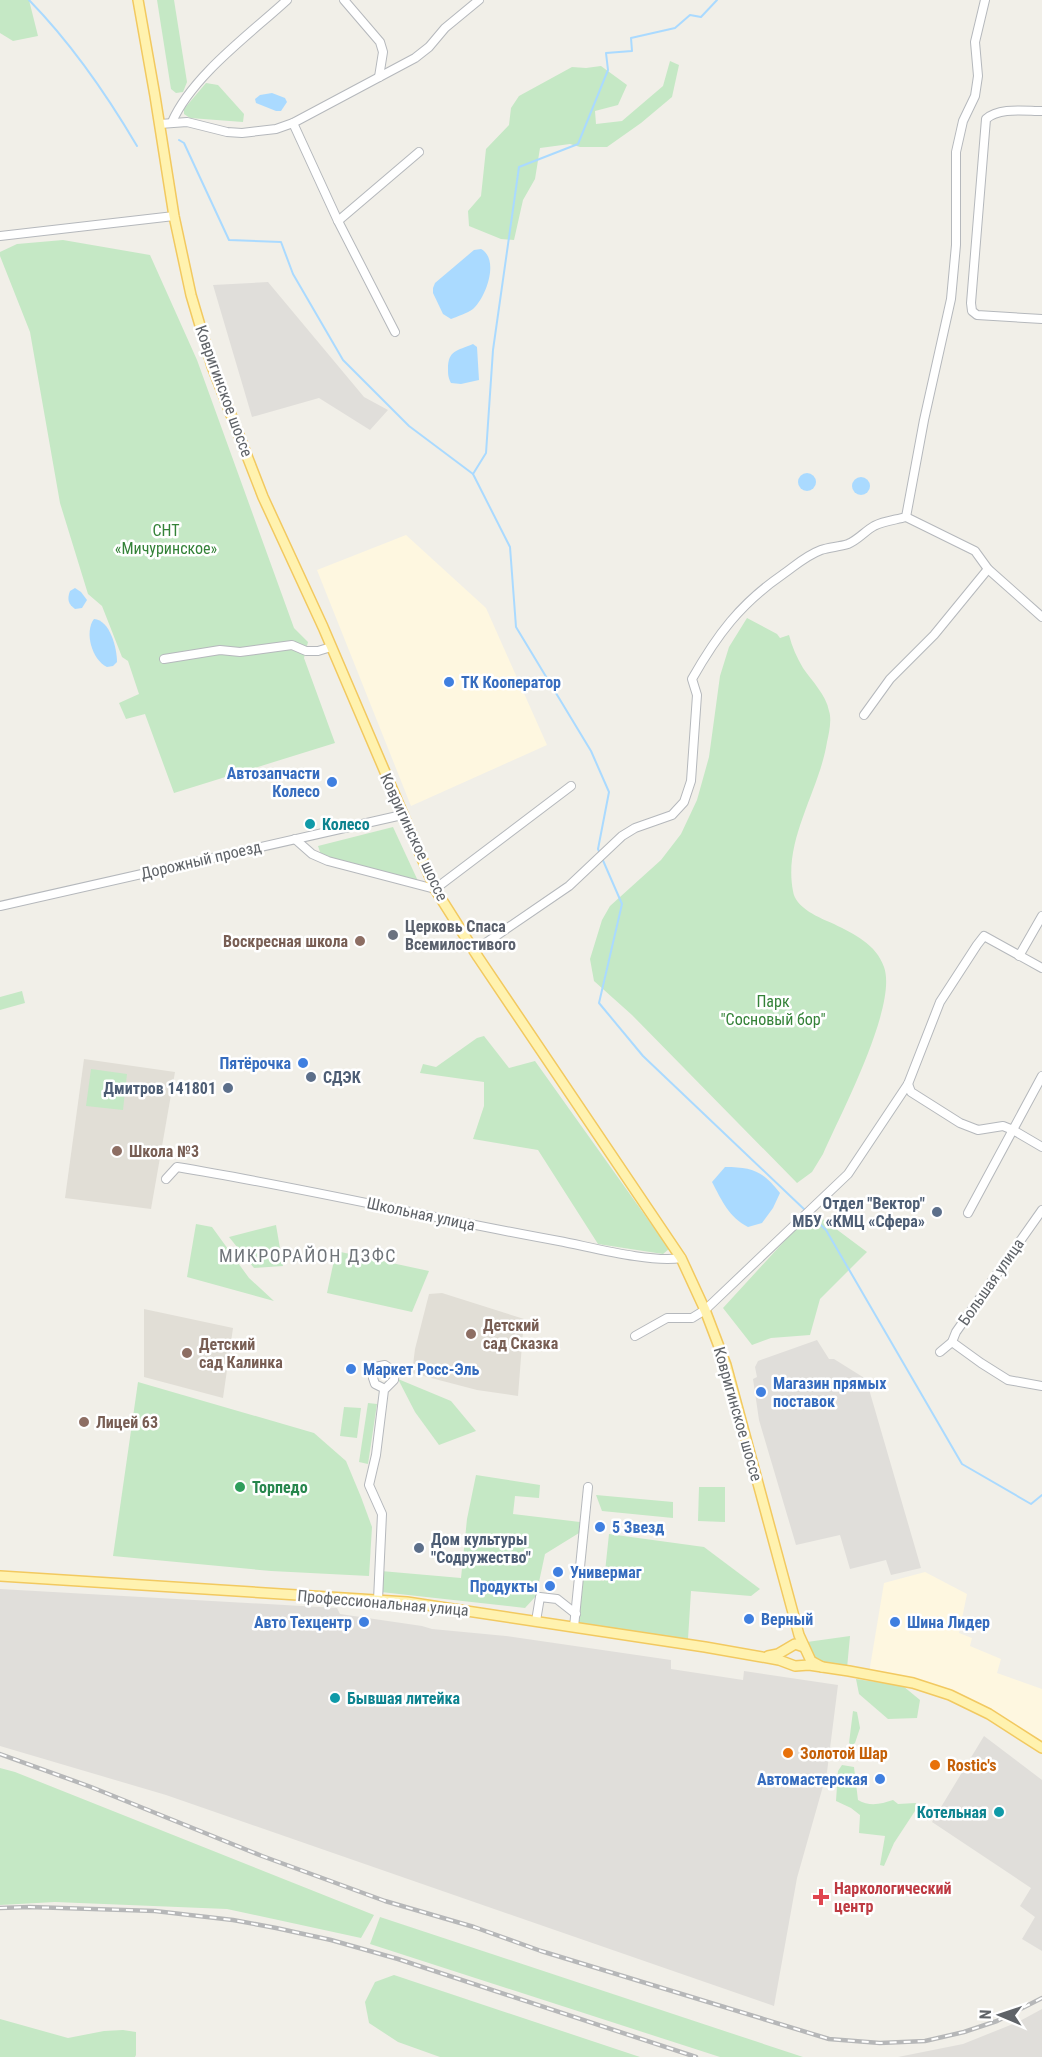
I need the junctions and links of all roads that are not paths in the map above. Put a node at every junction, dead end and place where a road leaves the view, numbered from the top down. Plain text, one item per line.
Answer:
1 (138, 0) edge
2 (287, 0) edge
3 (344, 0) edge
4 (479, 0) edge
5 (985, 0) edge
6 (379, 77) junction
7 (1042, 111) edge
8 (172, 122) junction
9 (293, 123) junction
10 (160, 124) junction
11 (419, 152) dead end
12 (174, 216) junction
13 (338, 221) junction
14 (0, 236) edge
15 (1042, 319) edge
16 (395, 332) dead end
17 (906, 517) junction
18 (988, 568) junction
19 (1042, 617) edge
20 (331, 646) junction
21 (164, 659) dead end
22 (864, 715) dead end
23 (571, 786) dead end
24 (402, 815) junction
25 (295, 839) junction
26 (435, 889) junction
27 (0, 906) edge
28 (1042, 916) edge
29 (474, 951) junction
30 (1019, 956) junction
31 (1042, 968) edge
32 (1042, 1076) edge
33 (908, 1084) junction
34 (1013, 1130) junction
35 (1042, 1147) edge
36 (166, 1179) dead end
37 (1042, 1210) edge
38 (968, 1213) dead end
39 (681, 1258) junction
40 (705, 1310) junction
41 (635, 1336) dead end
42 (952, 1342) junction
43 (940, 1353) dead end
44 (1042, 1386) edge
45 (385, 1389) dead end
46 (588, 1487) dead end
47 (0, 1576) edge
48 (378, 1600) junction
49 (576, 1614) junction
50 (536, 1621) junction
51 (796, 1625) junction
52 (574, 1627) junction
53 (790, 1647) junction
54 (806, 1651) junction
55 (763, 1657) junction
56 (789, 1663) junction
57 (801, 1665) junction
58 (822, 1667) junction
59 (1042, 1748) edge

1 - 10 main road, Ковригинское шоссе
2 - 8 street
3 - 6 street
4 - 6 street
5 - 17 street
6 - 9 street
7 - 15 street
8 - 9 street
8 - 10 street
9 - 13 street
10 - 12 main road, Ковригинское шоссе
11 - 13 street
12 - 14 street
12 - 20 main road, Ковригинское шоссе
13 - 16 street
17 - 18 street
17 - 29 street
18 - 19 street
18 - 22 street
20 - 21 street
20 - 24 main road, Ковригинское шоссе
23 - 26 street
24 - 25 street, Дорожный проезд
24 - 26 main road, Ковригинское шоссе
25 - 26 street
25 - 27 street, Дорожный проезд
26 - 29 main road, Ковригинское шоссе
28 - 30 street
29 - 39 main road, Ковригинское шоссе
30 - 31 street
30 - 33 street
32 - 34 street
33 - 34 street
33 - 40 street
34 - 35 street
34 - 38 street
36 - 39 street, Школьная улица
37 - 42 street, Большая улица
39 - 40 main road, Ковригинское шоссе
40 - 41 street
40 - 51 main road, Ковригинское шоссе
42 - 43 street, Большая улица
42 - 44 street
45 - 48 street
46 - 49 street
47 - 48 main road, Профессиональная улица
48 - 50 main road, Профессиональная улица
49 - 50 street
49 - 52 street
50 - 52 main road, Профессиональная улица
51 - 53 main road, Ковригинское шоссе
51 - 54 main road, Ковригинское шоссе
52 - 55 main road, Профессиональная улица
53 - 54 main road, Профессиональная улица
53 - 55 main road, Профессиональная улица
53 - 56 main road
54 - 57 main road
54 - 58 main road
55 - 56 main road, Профессиональная улица
56 - 57 main road, Профессиональная улица
57 - 58 main road, Профессиональная улица
58 - 59 main road, Профессиональная улица

